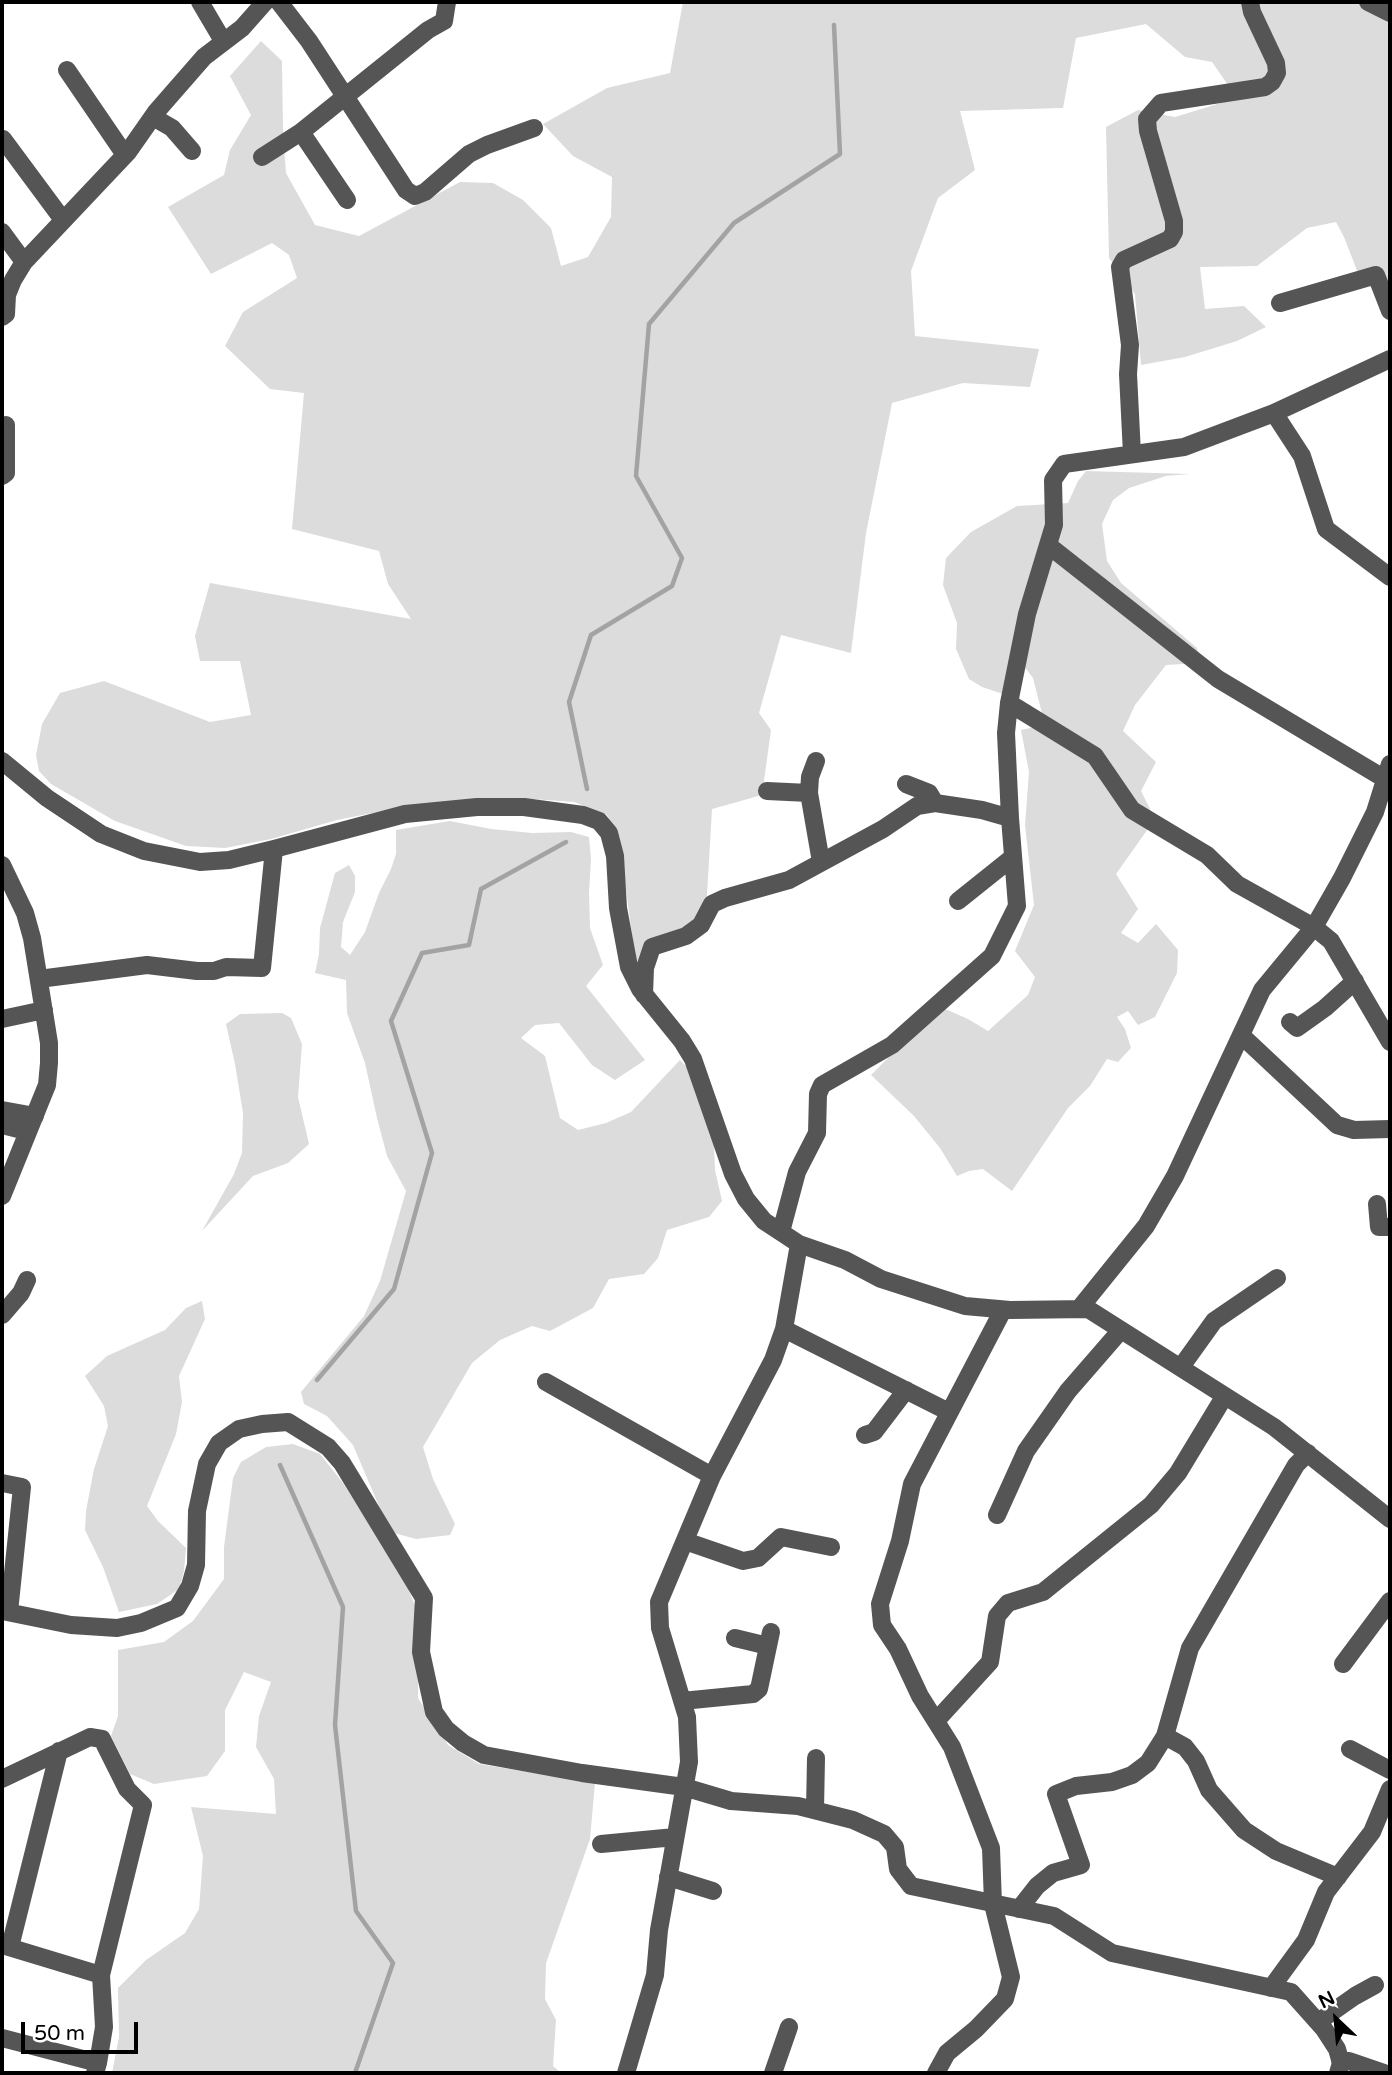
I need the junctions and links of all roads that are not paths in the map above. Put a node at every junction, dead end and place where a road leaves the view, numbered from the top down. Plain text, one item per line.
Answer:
1 (200, 2) edge
2 (265, 2) edge
3 (279, 2) edge
4 (447, 2) edge
5 (1250, 2) edge
6 (1368, 2) edge
7 (1390, 13) edge
8 (223, 41) junction
9 (67, 70) dead end
10 (344, 97) junction
11 (153, 117) junction
12 (534, 128) dead end
13 (301, 131) junction
14 (3, 139) edge
15 (192, 151) dead end
16 (125, 155) junction
17 (262, 157) dead end
18 (347, 200) dead end
19 (63, 220) junction
20 (2, 232) edge
21 (24, 262) junction
22 (1280, 303) dead end
23 (1390, 312) edge
24 (2, 317) edge
25 (1390, 359) edge
26 (1274, 413) junction
27 (6, 425) dead end
28 (1132, 454) junction
29 (2, 477) edge
30 (1048, 545) junction
31 (1390, 577) edge
32 (1009, 703) junction
33 (816, 761) dead end
34 (2, 763) edge
35 (1388, 771) edge
36 (906, 784) dead end
37 (767, 791) dead end
38 (809, 793) junction
39 (935, 803) junction
40 (1383, 815) edge
41 (1010, 818) junction
42 (274, 849) junction
43 (1013, 857) junction
44 (821, 862) junction
45 (2, 865) edge
46 (958, 901) dead end
47 (1314, 927) junction
48 (39, 979) junction
49 (1354, 981) junction
50 (644, 995) junction
51 (44, 1010) junction
52 (2, 1019) edge
53 (1290, 1022) dead end
54 (1241, 1035) junction
55 (1390, 1042) edge
56 (2, 1110) edge
57 (31, 1124) junction
58 (2, 1125) edge
59 (1390, 1129) edge
60 (2, 1196) edge
61 (1377, 1204) dead end
62 (1390, 1227) edge
63 (781, 1233) junction
64 (799, 1244) junction
65 (1276, 1278) dead end
66 (27, 1280) dead end
67 (1080, 1309) junction
68 (1003, 1310) junction
69 (2, 1314) edge
70 (784, 1329) junction
71 (1121, 1330) junction
72 (1181, 1367) junction
73 (546, 1382) dead end
74 (906, 1390) junction
75 (1224, 1397) junction
76 (949, 1412) junction
77 (865, 1435) dead end
78 (1308, 1453) junction
79 (712, 1476) junction
80 (2, 1483) edge
81 (997, 1515) dead end
82 (1390, 1519) edge
83 (685, 1541) junction
84 (831, 1547) dead end
85 (1390, 1601) edge
86 (6, 1612) edge
87 (735, 1638) dead end
88 (1343, 1664) dead end
89 (682, 1701) junction
90 (936, 1721) junction
91 (1165, 1735) junction
92 (1350, 1749) dead end
93 (59, 1751) junction
94 (816, 1758) dead end
95 (1390, 1770) edge
96 (2, 1779) edge
97 (684, 1787) junction
98 (1390, 1789) edge
99 (815, 1810) junction
100 (1385, 1815) edge
101 (675, 1837) junction
102 (601, 1844) dead end
103 (668, 1877) junction
104 (1338, 1877) junction
105 (713, 1891) dead end
106 (993, 1904) junction
107 (1019, 1909) junction
108 (6, 1946) edge
109 (101, 1975) junction
110 (1375, 1985) dead end
111 (1271, 1988) junction
112 (1318, 2022) junction
113 (789, 2027) dead end
114 (2, 2038) edge
115 (1339, 2067) edge
116 (97, 2068) edge
117 (626, 2073) edge
118 (774, 2073) edge
119 (936, 2073) edge
120 (1384, 2073) edge

1 - 8 street
2 - 8 street
3 - 10 street
4 - 10 street
5 - 28 street
6 - 7 street
8 - 11 street
9 - 16 street
10 - 12 street
10 - 13 street
11 - 15 street
11 - 16 street
13 - 17 street
13 - 18 street
14 - 19 street
16 - 19 street
19 - 21 street
20 - 21 street
21 - 24 street
22 - 23 street
25 - 26 street
26 - 28 street
26 - 31 street
27 - 29 street
28 - 30 street
30 - 32 street
30 - 35 street
32 - 41 street
32 - 47 street
33 - 38 street
34 - 42 street
35 - 40 street
36 - 39 street
37 - 38 street
38 - 44 street
39 - 41 street
39 - 44 street
40 - 47 street
41 - 43 street
42 - 48 street
42 - 50 street
43 - 46 street
43 - 63 street
44 - 50 street
45 - 48 street
47 - 49 street
47 - 54 street
48 - 51 street
49 - 53 street
49 - 55 street
50 - 63 street
51 - 52 street
51 - 57 street
54 - 59 street
54 - 67 street
56 - 57 street
57 - 58 street
57 - 60 street
61 - 62 street
63 - 64 street
64 - 68 street
64 - 70 street
65 - 72 street
66 - 69 street
67 - 68 street
67 - 71 street
68 - 76 street
70 - 74 street
70 - 79 street
71 - 72 street
71 - 81 street
72 - 75 street
73 - 79 street
74 - 76 street
74 - 77 street
75 - 78 street
75 - 90 street
76 - 90 street
78 - 82 street
78 - 91 street
79 - 83 street
80 - 86 street
83 - 84 street
83 - 89 street
85 - 88 street
86 - 97 street
87 - 89 street
89 - 97 street
90 - 106 street
91 - 104 street
91 - 107 street
92 - 95 street
93 - 96 street
93 - 108 street
93 - 109 street
94 - 99 street
97 - 99 street
97 - 101 street
98 - 100 street
99 - 106 street
100 - 104 street
101 - 102 street
101 - 103 street
103 - 105 street
103 - 117 street
104 - 111 street
106 - 107 street
106 - 119 street
107 - 111 street
108 - 109 street
109 - 116 street
110 - 112 street
111 - 112 street
112 - 115 street
113 - 118 street
114 - 116 street
115 - 120 street

